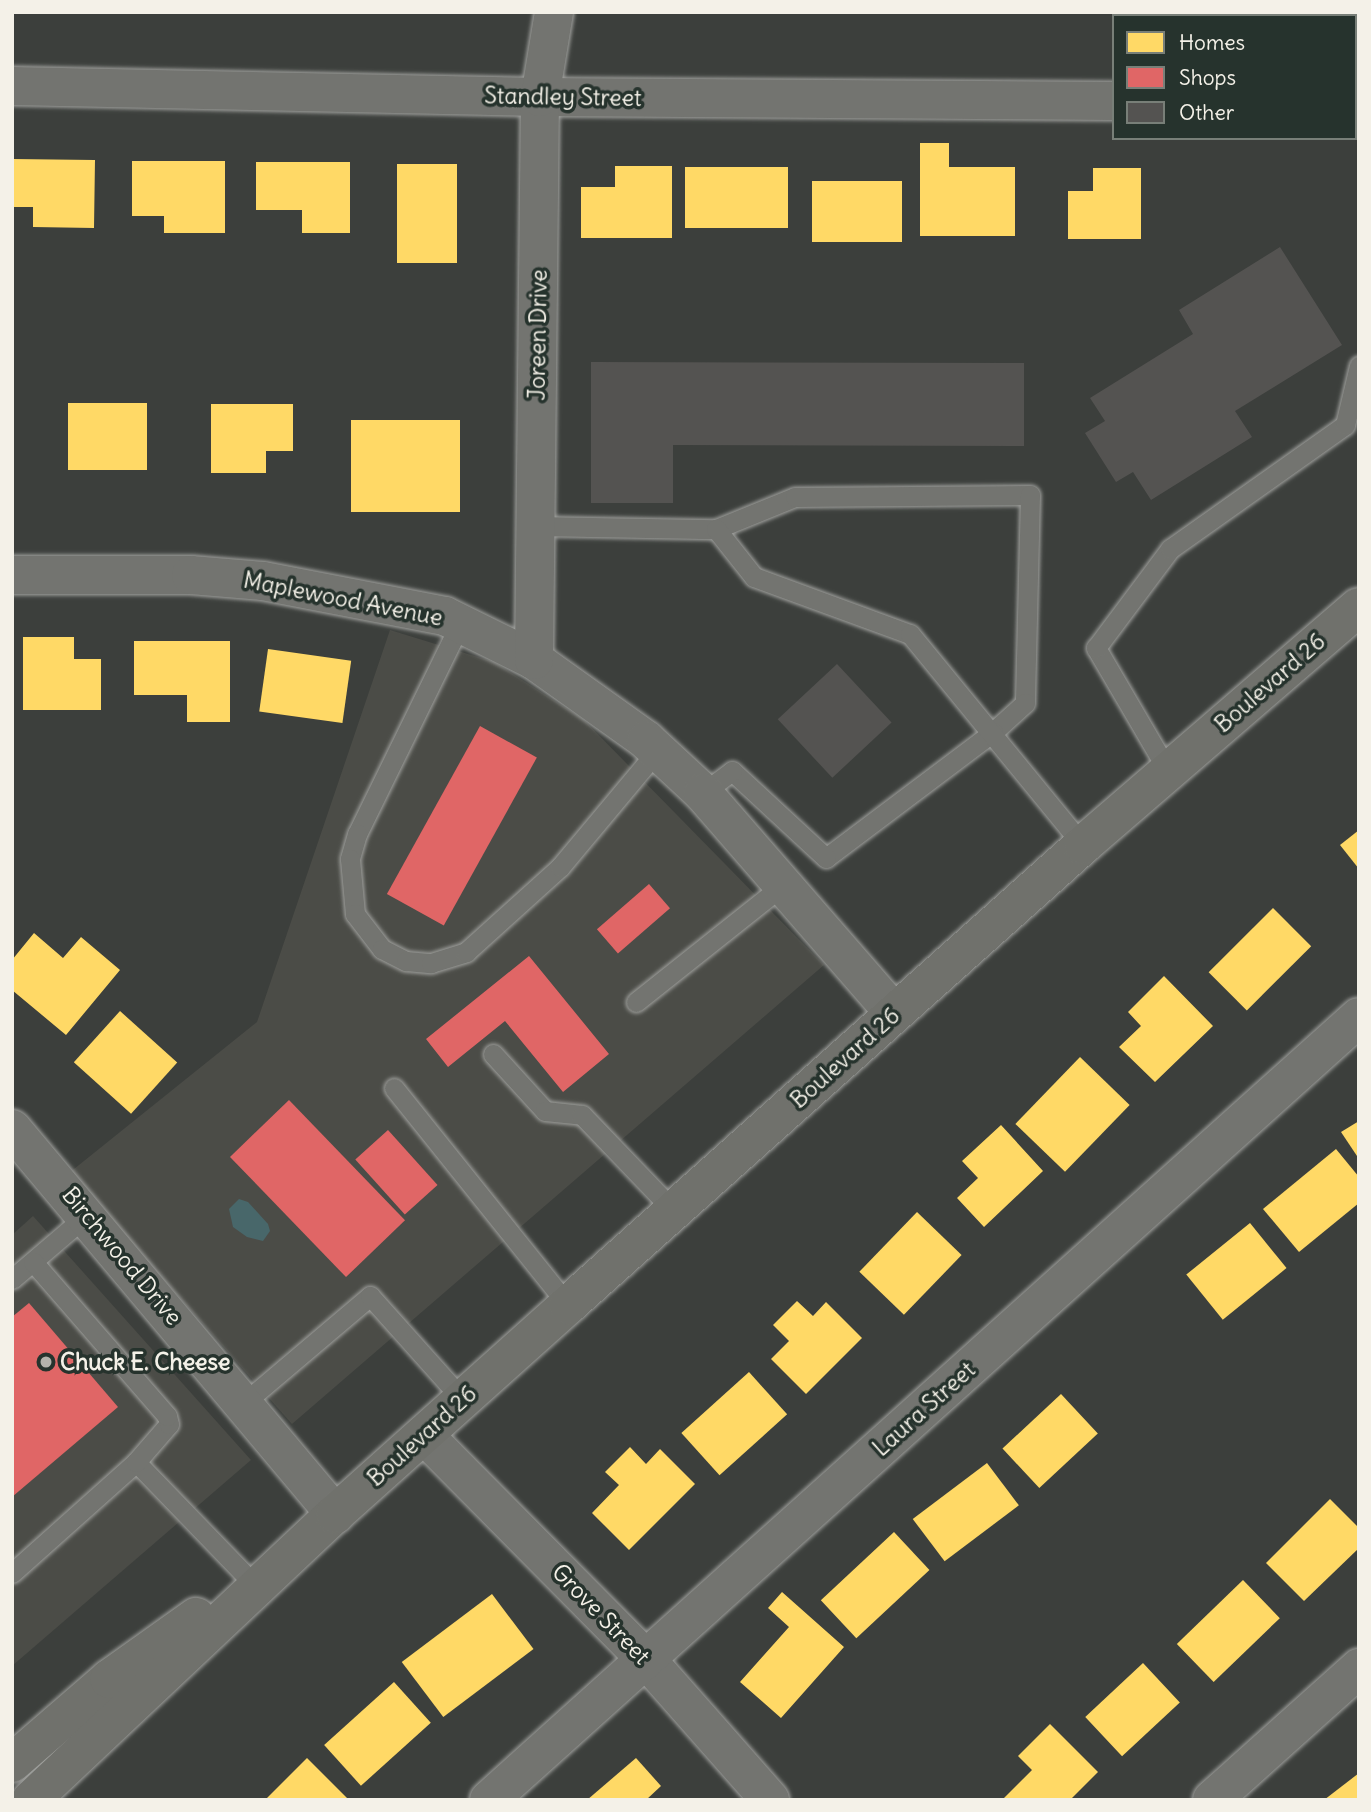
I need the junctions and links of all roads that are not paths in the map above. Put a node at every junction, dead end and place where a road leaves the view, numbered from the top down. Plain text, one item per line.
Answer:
1 (554, 12) edge
2 (12, 86) edge
3 (540, 97) junction
4 (1112, 101) edge
5 (1359, 366) edge
6 (536, 526) junction
7 (716, 529) junction
8 (12, 575) edge
9 (1359, 607) edge
10 (460, 624) junction
11 (534, 660) junction
12 (993, 732) junction
13 (657, 751) junction
14 (1168, 771) junction
15 (703, 793) junction
16 (1083, 845) junction
17 (783, 885) junction
18 (636, 1002) dead end
19 (894, 1013) junction
20 (1359, 1017) edge
21 (493, 1054) dead end
22 (394, 1088) dead end
23 (12, 1129) edge
24 (674, 1211) junction
25 (87, 1215) junction
26 (33, 1262) junction
27 (12, 1279) edge
28 (568, 1305) junction
29 (463, 1400) junction
30 (246, 1402) junction
31 (424, 1435) junction
32 (136, 1462) junction
33 (335, 1514) junction
34 (12, 1573) edge
35 (249, 1579) junction
36 (645, 1658) junction
37 (1359, 1668) edge
38 (12, 1763) edge
39 (31, 1800) edge
40 (489, 1800) edge
41 (770, 1800) edge
42 (1212, 1800) edge

1 - 3 street, Joreen Drive
2 - 3 street, Standley Street
3 - 4 street, Standley Street
3 - 6 street, Joreen Drive
5 - 14 lane
6 - 7 lane
6 - 11 street, Joreen Drive
7 - 12 lane
7 - 12 lane
8 - 10 street, Maplewood Avenue
9 - 14 main road, Boulevard 26
10 - 11 street, Maplewood Avenue
10 - 13 lane
11 - 13 street, Maplewood Avenue
12 - 15 lane
12 - 16 lane
13 - 15 street, Maplewood Avenue
14 - 16 main road, Boulevard 26
15 - 17 street, Maplewood Avenue
16 - 19 main road, Boulevard 26
17 - 18 lane
17 - 19 street, Maplewood Avenue
19 - 24 main road, Boulevard 26
20 - 36 street, Laura Street
21 - 24 lane
22 - 28 lane
23 - 25 street, Birchwood Drive
24 - 28 main road, Boulevard 26
25 - 26 lane
25 - 30 street, Birchwood Drive
26 - 27 lane
26 - 32 lane
28 - 29 main road, Boulevard 26
29 - 30 lane
29 - 31 main road, Boulevard 26
30 - 33 street, Birchwood Drive
31 - 33 main road, Boulevard 26
31 - 36 street, Grove Street
32 - 34 lane
32 - 35 lane
33 - 35 main road, Boulevard 26
33 - 39 main road, Boulevard 26
35 - 38 main road, Boulevard 26
36 - 40 street, Laura Street
36 - 41 street, Grove Street
37 - 42 street

